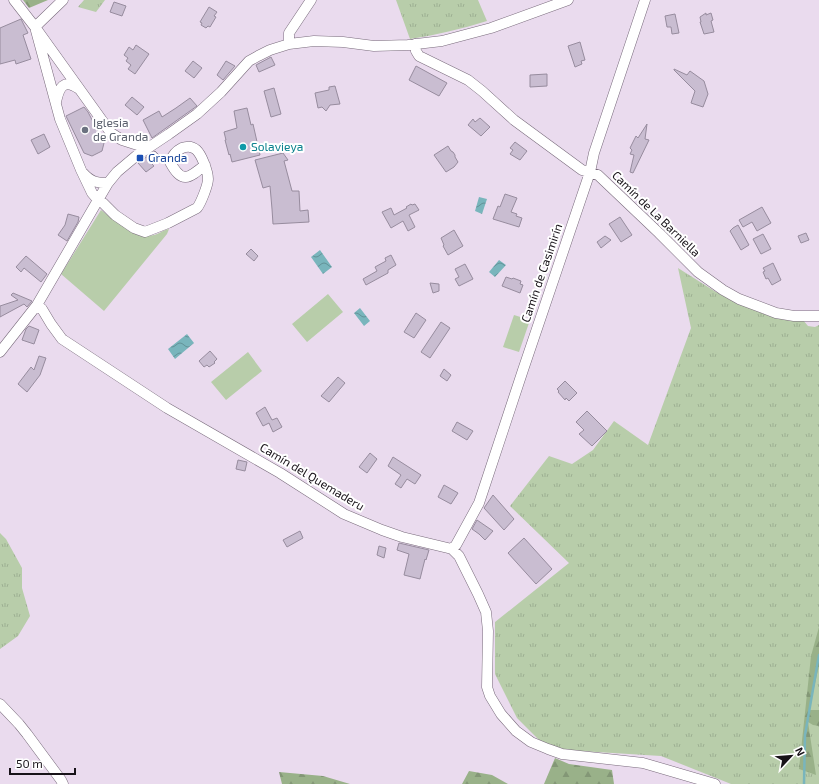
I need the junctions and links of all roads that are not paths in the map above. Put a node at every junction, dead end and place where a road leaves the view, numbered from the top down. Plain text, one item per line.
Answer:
1 (14, 0) edge
2 (63, 0) edge
3 (311, 0) edge
4 (568, 0) edge
5 (645, 0) edge
6 (35, 27) junction
7 (289, 44) junction
8 (415, 44) junction
9 (82, 92) junction
10 (56, 103) junction
11 (135, 145) junction
12 (147, 148) junction
13 (136, 156) junction
14 (205, 165) dead end
15 (81, 170) junction
16 (590, 172) junction
17 (108, 183) junction
18 (98, 200) junction
19 (37, 305) junction
20 (819, 316) edge
21 (0, 352) edge
22 (452, 549) junction
23 (0, 704) edge
24 (63, 784) edge
25 (715, 784) edge

1 - 6 street
2 - 6 street
3 - 7 street
4 - 8 street
5 - 16 street, Camín de Casimirín
6 - 9 street
6 - 10 street
7 - 8 street
7 - 12 street
8 - 16 street, Camín de La Barniella
9 - 10 street
9 - 11 street
10 - 15 street
11 - 12 street
11 - 13 street
12 - 13 street
13 - 17 street
14 - 18 street
15 - 17 street
15 - 18 street
16 - 20 street, Camín de La Barniella
16 - 22 street, Camín de Casimirín
17 - 18 street
18 - 19 street
19 - 21 street
19 - 22 street, Camín del Quemaderu
22 - 25 street
23 - 24 street

